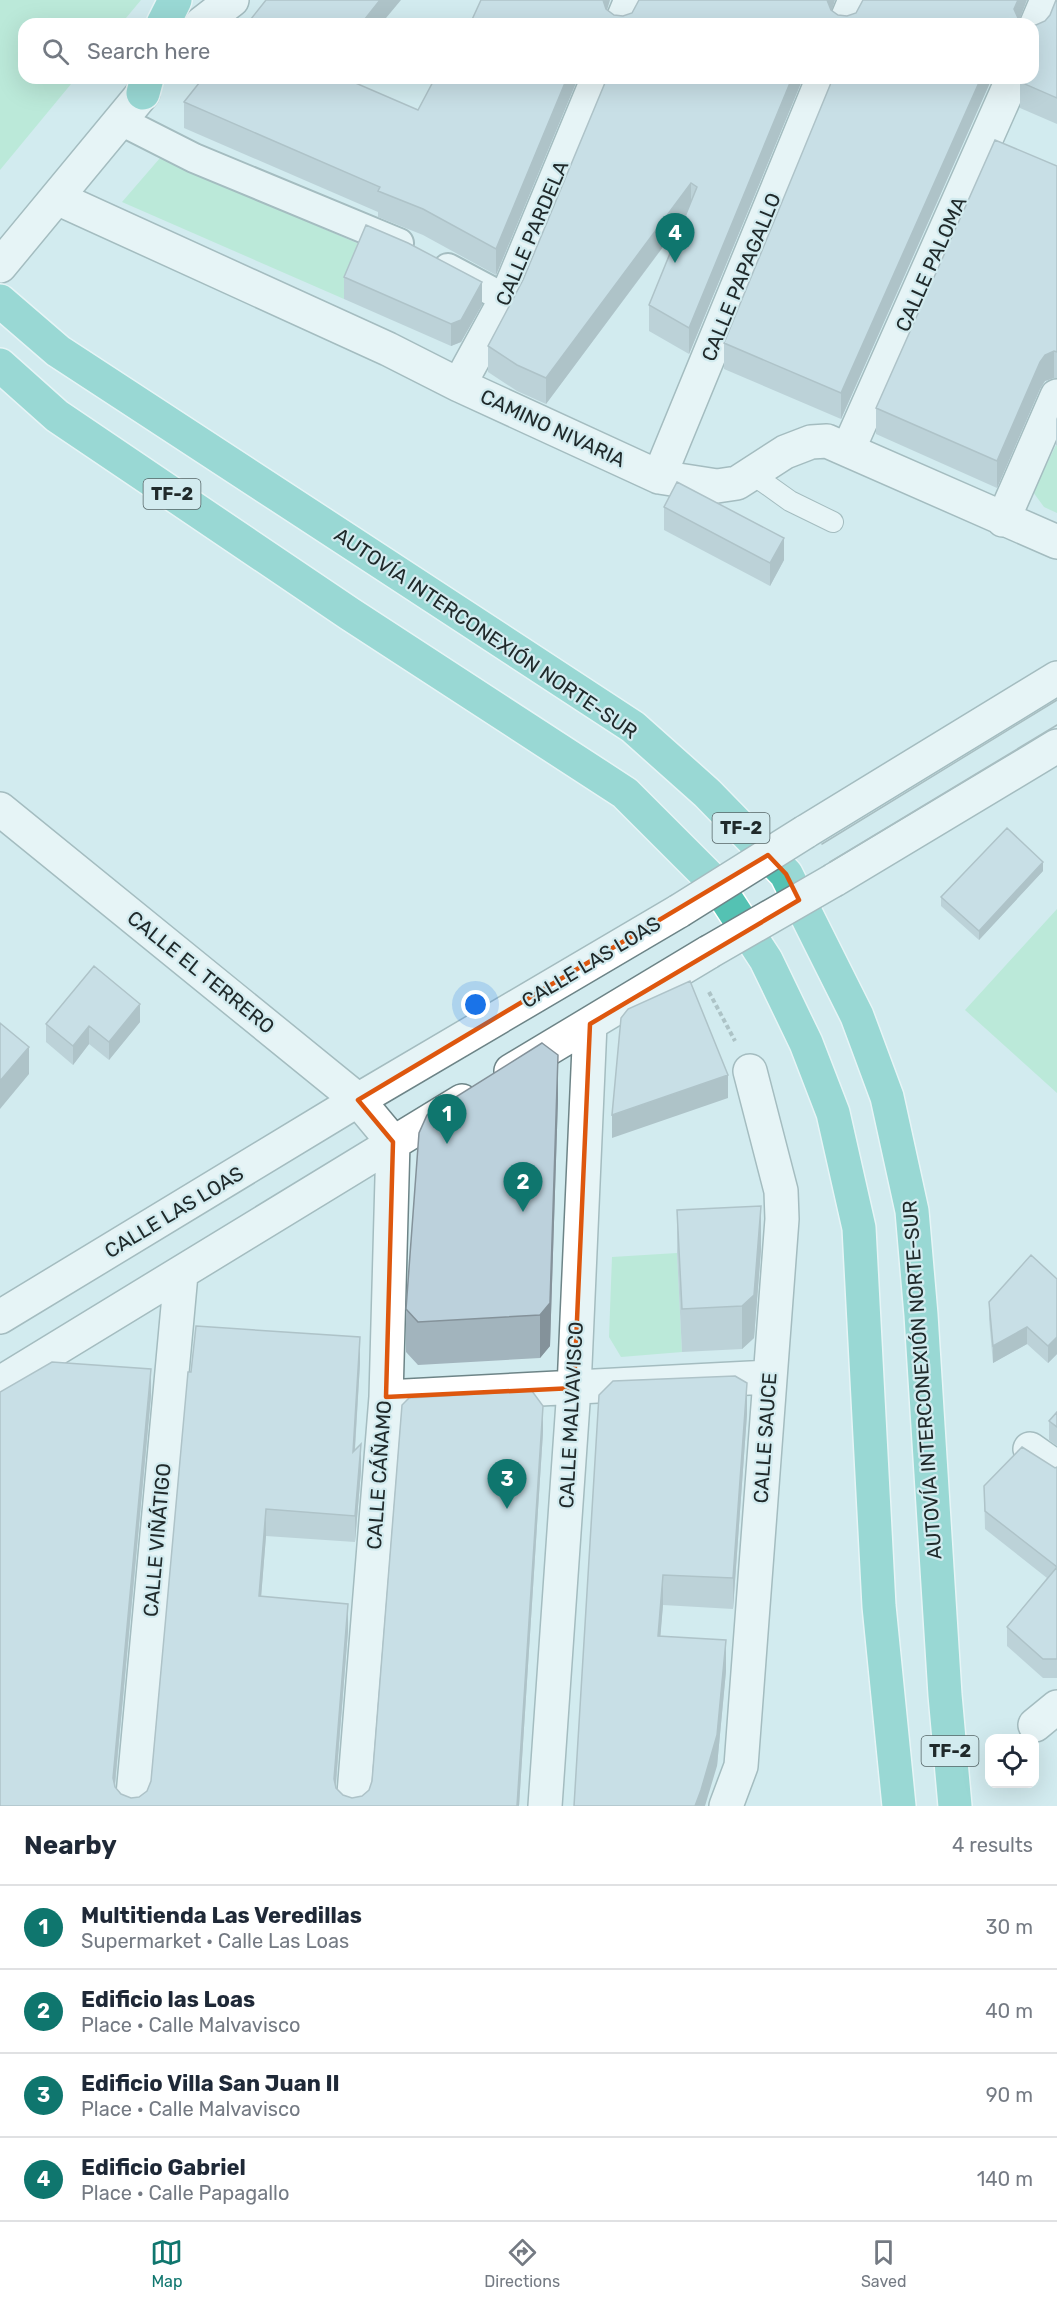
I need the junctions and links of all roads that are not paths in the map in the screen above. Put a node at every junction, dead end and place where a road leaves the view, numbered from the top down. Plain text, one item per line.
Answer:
1 (175, 0) edge
2 (201, 0) edge
3 (232, 0) edge
4 (631, 0) edge
5 (855, 0) edge
6 (1047, 0) edge
7 (166, 18) edge
8 (196, 18) edge
9 (209, 18) edge
10 (624, 18) edge
11 (848, 18) edge
12 (1039, 19) edge
13 (148, 84) edge
14 (596, 84) edge
15 (821, 84) edge
16 (1010, 84) edge
17 (121, 121) junction
18 (57, 198) junction
19 (0, 266) edge
20 (506, 299) junction
21 (0, 301) edge
22 (0, 365) edge
23 (459, 385) junction
24 (1057, 396) edge
25 (848, 450) junction
26 (752, 474) junction
27 (659, 477) junction
28 (1003, 520) junction
29 (833, 522) dead end
30 (1057, 542) edge
31 (1057, 678) edge
32 (1057, 746) edge
33 (0, 809) edge
34 (670, 916) junction
35 (696, 960) junction
36 (590, 1024) junction
37 (750, 1071) road end
38 (358, 1100) junction
39 (393, 1142) junction
40 (181, 1275) junction
41 (0, 1317) edge
42 (770, 1377) junction
43 (0, 1383) edge
44 (574, 1388) junction
45 (386, 1397) junction
46 (1030, 1449) edge
47 (1057, 1468) edge
48 (132, 1806) edge
49 (353, 1806) edge
50 (545, 1806) edge
51 (726, 1806) edge
52 (899, 1806) edge
53 (955, 1806) edge

1 - 7 highway
2 - 8 street
3 - 9 street
4 - 10 street
5 - 11 street
6 - 12 street
13 - 17 street
14 - 20 street, CALLE PARDELA
15 - 27 street, CALLE PAPAGALLO
16 - 25 street, CALLE PALOMA
17 - 18 street
17 - 20 street
18 - 19 street
18 - 23 street, CAMINO NIVARIA
20 - 23 street, CALLE PARDELA
21 - 53 highway, AUTOVÍA INTERCONEXIÓN NORTE-SUR / TF-2
22 - 52 highway, TF-2
23 - 27 street, CAMINO NIVARIA
24 - 28 street
25 - 26 street, CAMINO NIVARIA
25 - 28 street, CAMINO NIVARIA
26 - 27 street, CAMINO NIVARIA
26 - 29 lane
28 - 30 street, CAMINO NIVARIA
31 - 34 street, CALLE LAS LOAS, bridge
32 - 35 street, bridge
33 - 38 street, CALLE EL TERRERO
34 - 35 street
34 - 38 street, CALLE LAS LOAS
35 - 36 street
36 - 39 street
36 - 44 street, CALLE MALVAVISCO
37 - 42 street, CALLE SAUCE
38 - 39 street, CALLE EL TERRERO
38 - 41 street, CALLE LAS LOAS
39 - 40 street
39 - 45 street, CALLE CÁÑAMO
40 - 43 street
40 - 48 street, CALLE VIÑÁTIGO
42 - 44 street
42 - 51 street, CALLE SAUCE
44 - 45 street
44 - 50 street, CALLE MALVAVISCO
45 - 49 street, CALLE CÁÑAMO
46 - 47 street

